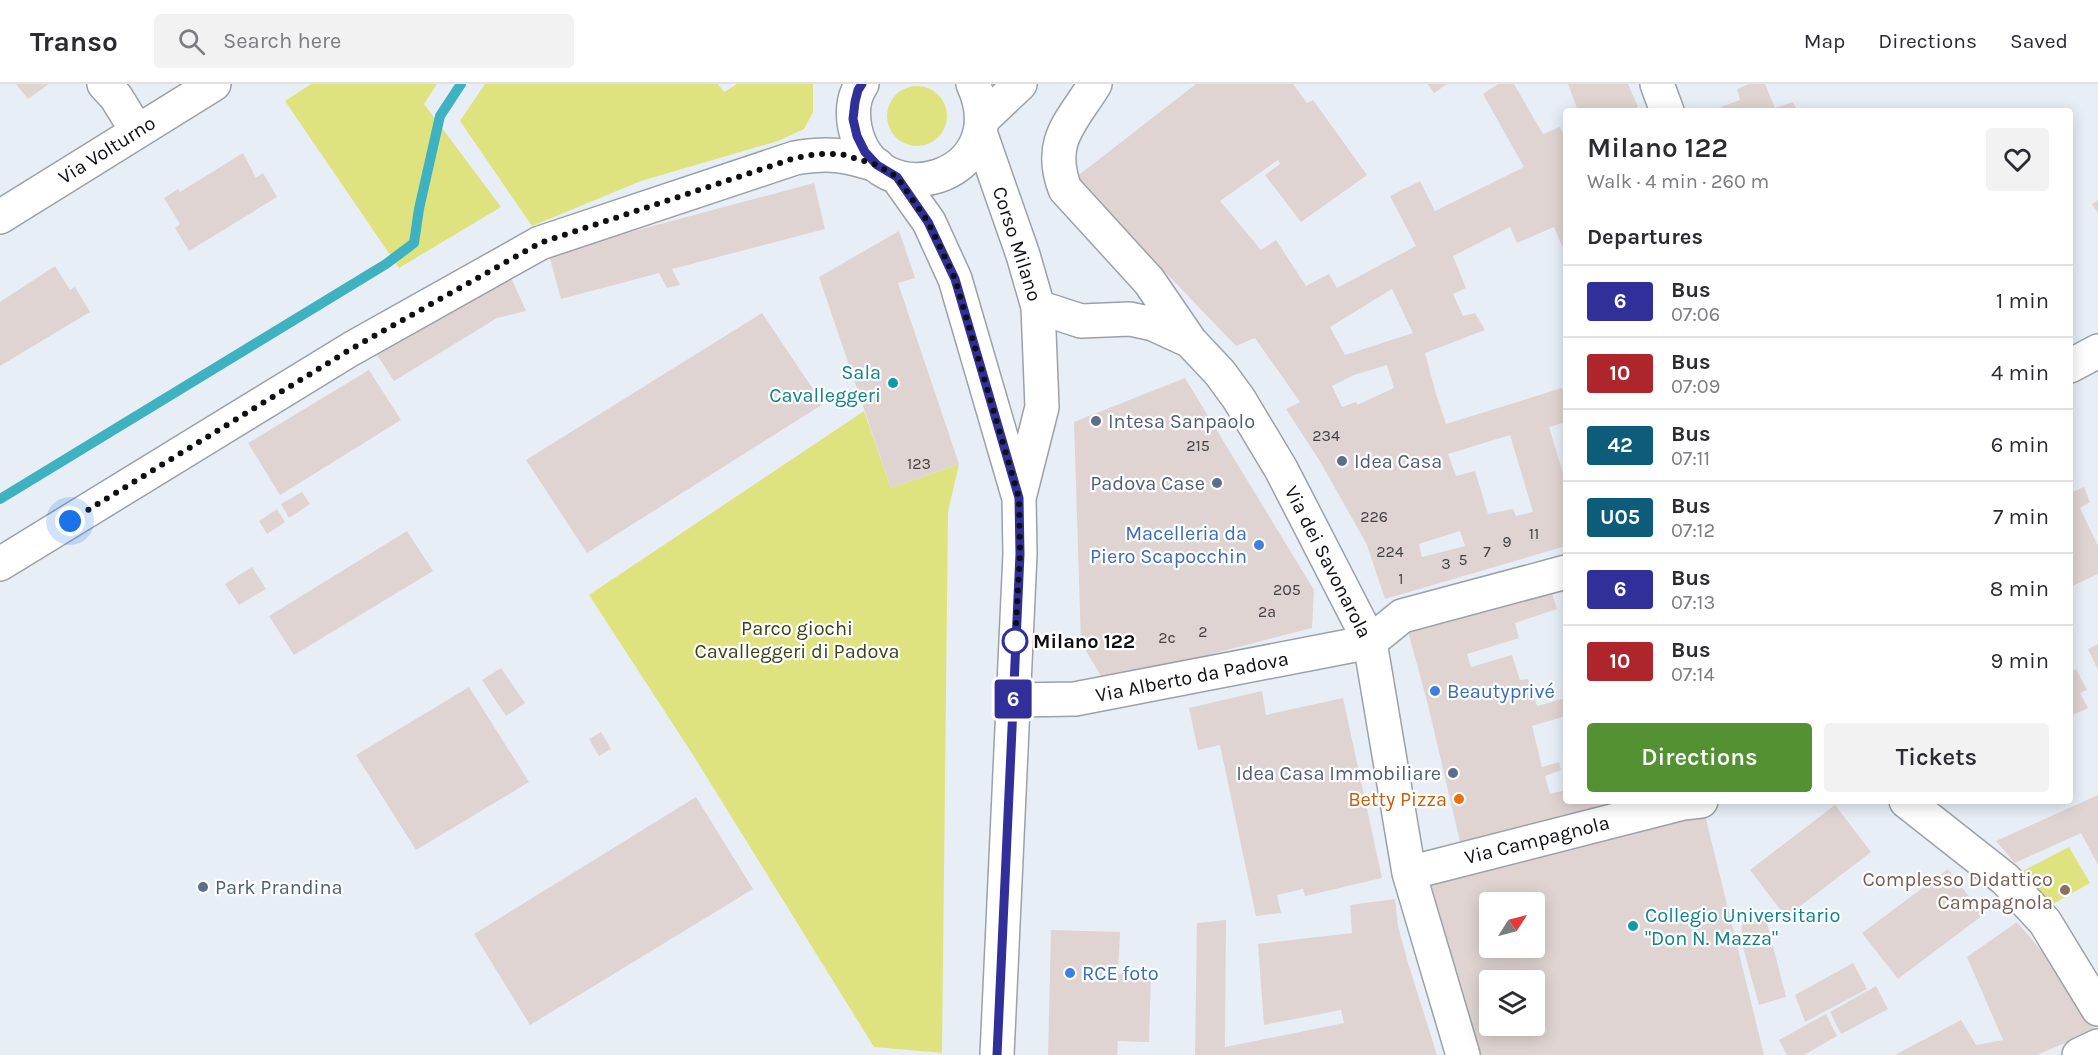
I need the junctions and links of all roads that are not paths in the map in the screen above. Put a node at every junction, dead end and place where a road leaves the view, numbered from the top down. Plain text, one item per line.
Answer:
1 (104, 84) edge
2 (214, 84) edge
3 (973, 84) edge
4 (1020, 84) edge
5 (1095, 84) edge
6 (1657, 84) edge
7 (859, 86) edge
8 (1666, 108) edge
9 (981, 126) junction
10 (137, 131) junction
11 (887, 171) junction
12 (0, 217) edge
13 (1038, 307) junction
14 (1190, 341) junction
15 (2098, 351) edge
16 (2073, 364) edge
17 (1019, 498) junction
18 (0, 564) edge
19 (1563, 573) edge
20 (1370, 642) junction
21 (1012, 700) junction
22 (1679, 804) edge
23 (1910, 804) edge
24 (1409, 873) junction
25 (2098, 1009) edge
26 (2098, 1046) edge
27 (997, 1055) edge
28 (1463, 1055) edge
29 (2079, 1055) edge

1 - 10 street
2 - 10 street, Via Volturno
3 - 9 street, Corso Milano
4 - 9 street
5 - 14 street, Via dei Savonarola
6 - 8 street
7 - 11 street, Corso Milano
9 - 11 street
9 - 13 street, Corso Milano
10 - 12 street, Via Volturno
11 - 17 street, Corso Milano
11 - 18 street
13 - 14 street, Via dei Savonarola
13 - 17 street, Corso Milano
14 - 20 street, Via dei Savonarola
15 - 16 street
17 - 21 street, Corso Milano
19 - 20 street
20 - 21 street, Via Alberto da Padova
20 - 24 street, Via dei Savonarola
21 - 27 street, Corso Milano
22 - 24 street, Via Campagnola
23 - 25 street
24 - 28 street, Via dei Savonarola
26 - 29 street

